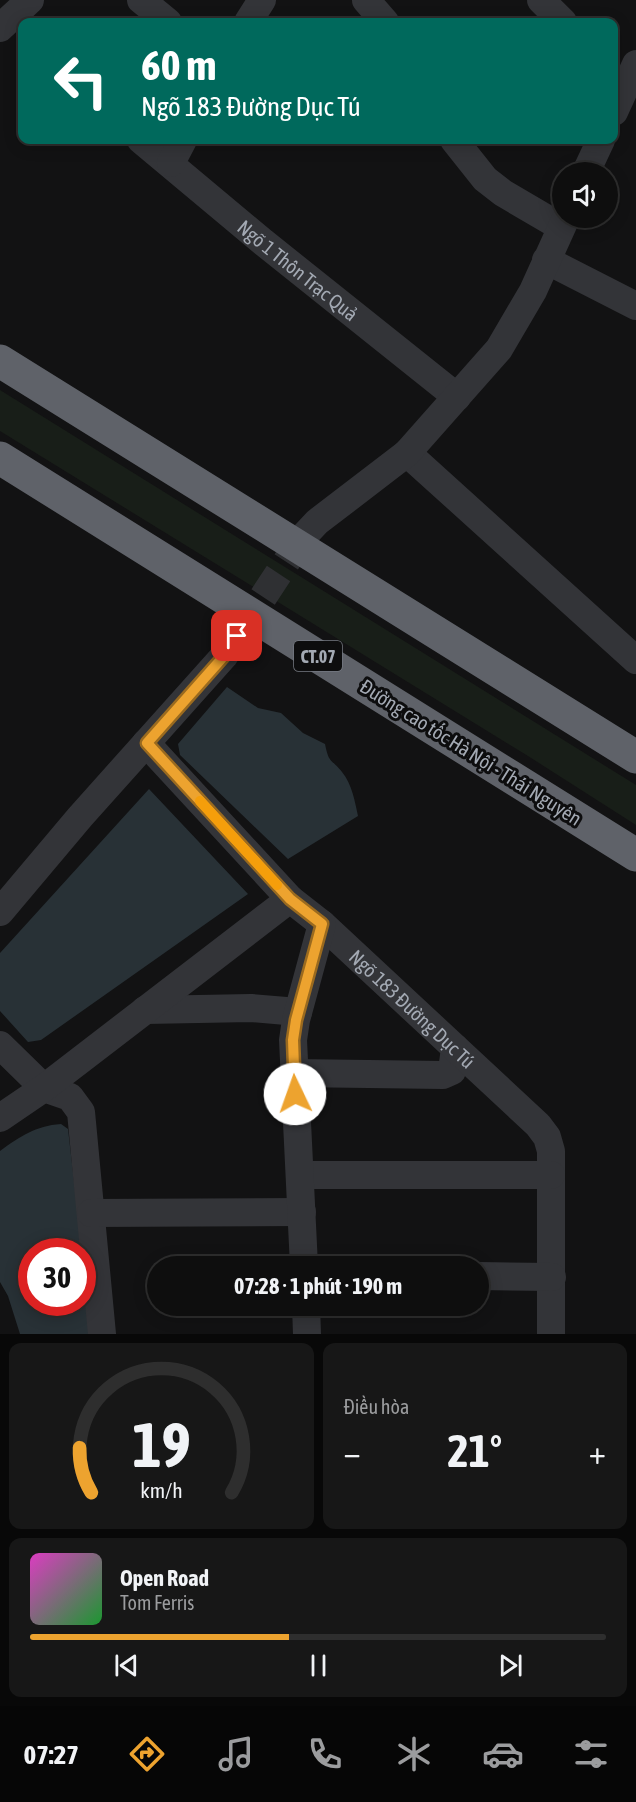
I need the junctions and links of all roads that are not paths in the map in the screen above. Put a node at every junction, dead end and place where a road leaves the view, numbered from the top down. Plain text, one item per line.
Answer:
1 (30, 0) edge
2 (141, 0) edge
3 (262, 0) edge
4 (366, 0) edge
5 (541, 0) edge
6 (163, 18) edge
7 (251, 18) edge
8 (382, 18) edge
9 (559, 18) edge
10 (0, 28) edge
11 (618, 63) edge
12 (636, 63) edge
13 (618, 103) edge
14 (154, 144) edge
15 (457, 144) edge
16 (599, 144) edge
17 (177, 151) edge
18 (591, 162) edge
19 (552, 216) edge
20 (561, 228) edge
21 (546, 260) junction
22 (636, 306) edge
23 (0, 361) edge
24 (457, 397) junction
25 (406, 453) junction
26 (0, 458) edge
27 (302, 538) tunnel mouth
28 (237, 636) tunnel mouth
29 (636, 660) edge
30 (147, 743) junction
31 (636, 757) edge
32 (636, 855) edge
33 (290, 899) junction
34 (0, 912) edge
35 (322, 924) junction
36 (145, 1010) junction
37 (298, 1012) junction
38 (0, 1045) edge
39 (455, 1048) junction
40 (294, 1073) junction
41 (44, 1088) junction
42 (0, 1118) edge
43 (300, 1175) junction
44 (551, 1175) junction
45 (302, 1212) junction
46 (91, 1213) junction
47 (304, 1256) edge
48 (489, 1276) edge
49 (552, 1277) junction
50 (306, 1316) edge
51 (102, 1334) edge
52 (307, 1334) edge
53 (551, 1334) edge

1 - 10 street
2 - 6 street
3 - 7 street
4 - 8 street
5 - 9 street
11 - 12 street
12 - 13 street
14 - 17 street, Ngõ 1 Thôn Trạc Quả
15 - 19 street
16 - 18 street
17 - 24 street, Ngõ 1 Thôn Trạc Quả
20 - 21 street
21 - 22 street
21 - 24 street
23 - 31 highway
24 - 25 street
25 - 27 street
25 - 29 street
26 - 32 highway, Đường cao tốc Hà Nội - Thái Nguyên / CT.07
28 - 30 street
30 - 33 street, Ngõ 183 Đường Dục Tú
30 - 34 street
33 - 35 street, Ngõ 183 Đường Dục Tú
33 - 36 street
35 - 37 street
35 - 39 street, Ngõ 183 Đường Dục Tú
36 - 37 street
36 - 41 street
37 - 40 street
38 - 41 street
39 - 40 street
39 - 44 street, Ngõ 183 Đường Dục Tú
40 - 43 street
41 - 42 street
41 - 46 street
43 - 44 street
43 - 45 street
44 - 49 street, Ngõ 183 Đường Dục Tú
45 - 46 street
45 - 47 street
46 - 51 street
48 - 49 street
49 - 53 street, Ngõ 183 Đường Dục Tú
50 - 52 street

